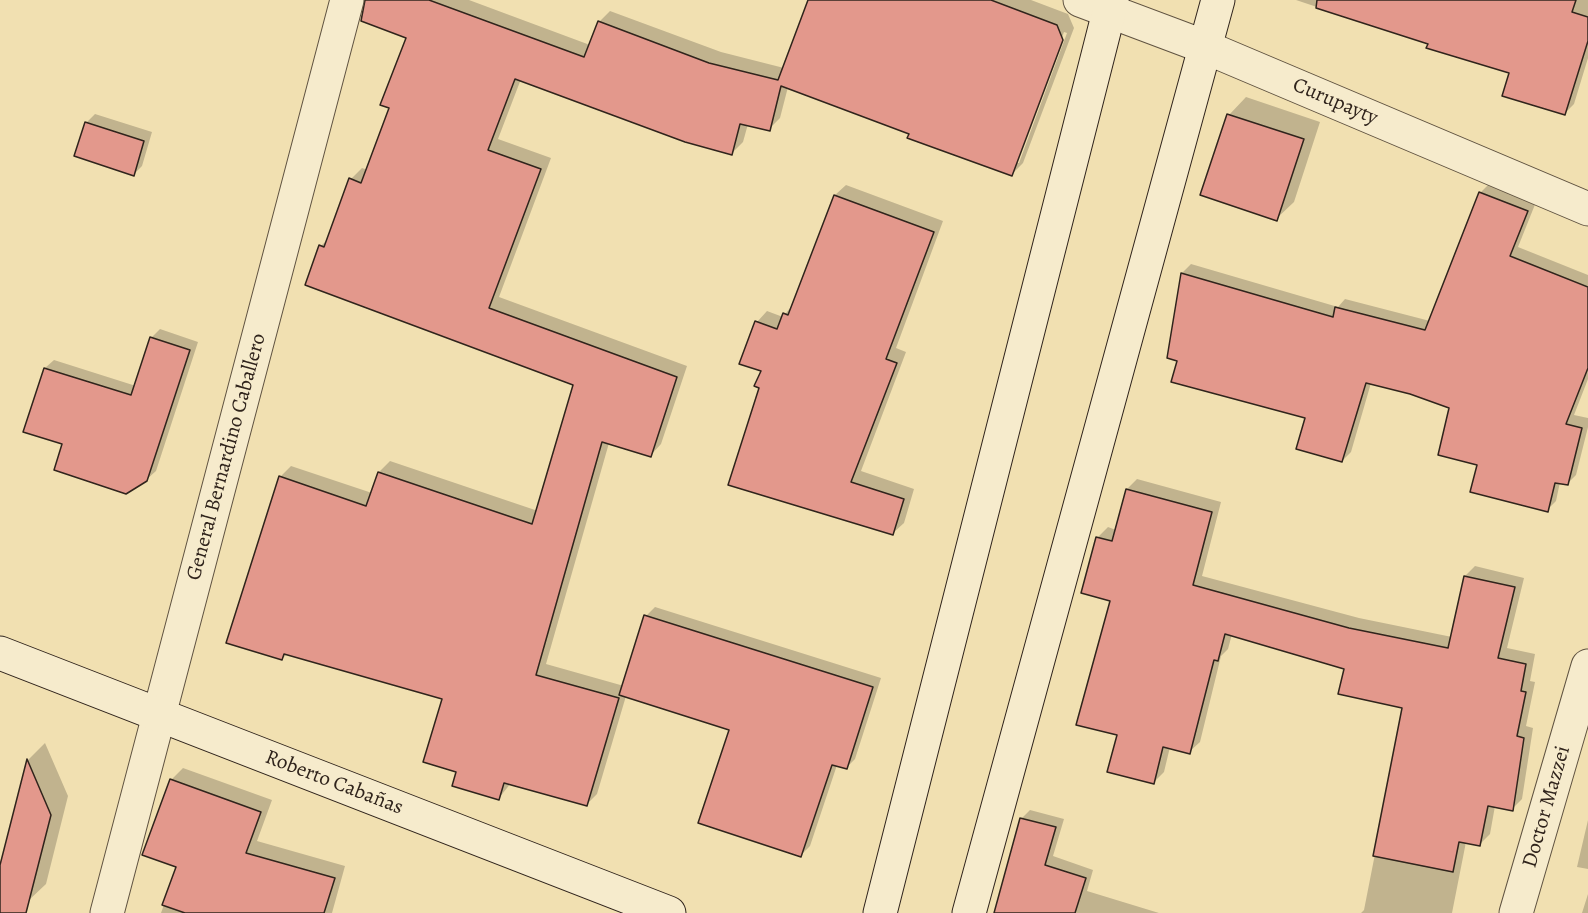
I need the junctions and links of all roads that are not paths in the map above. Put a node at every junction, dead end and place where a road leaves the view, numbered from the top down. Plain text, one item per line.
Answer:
1 (347, 0) edge
2 (1218, 0) edge
3 (1100, 4) edge
4 (1205, 47) junction
5 (1588, 209) edge
6 (0, 653) edge
7 (1588, 666) edge
8 (159, 715) junction
9 (107, 913) edge
10 (669, 913) edge
11 (880, 913) edge
12 (969, 913) edge
13 (1516, 913) edge

1 - 8 main road, General Bernardino Caballero
2 - 4 main road
3 - 4 main road, Curupayty
3 - 11 main road
4 - 5 main road, Curupayty
4 - 12 main road
6 - 8 main road, Roberto Cabañas
7 - 13 main road, Doctor Mazzei
8 - 9 main road, General Bernardino Caballero
8 - 10 main road, Roberto Cabañas

